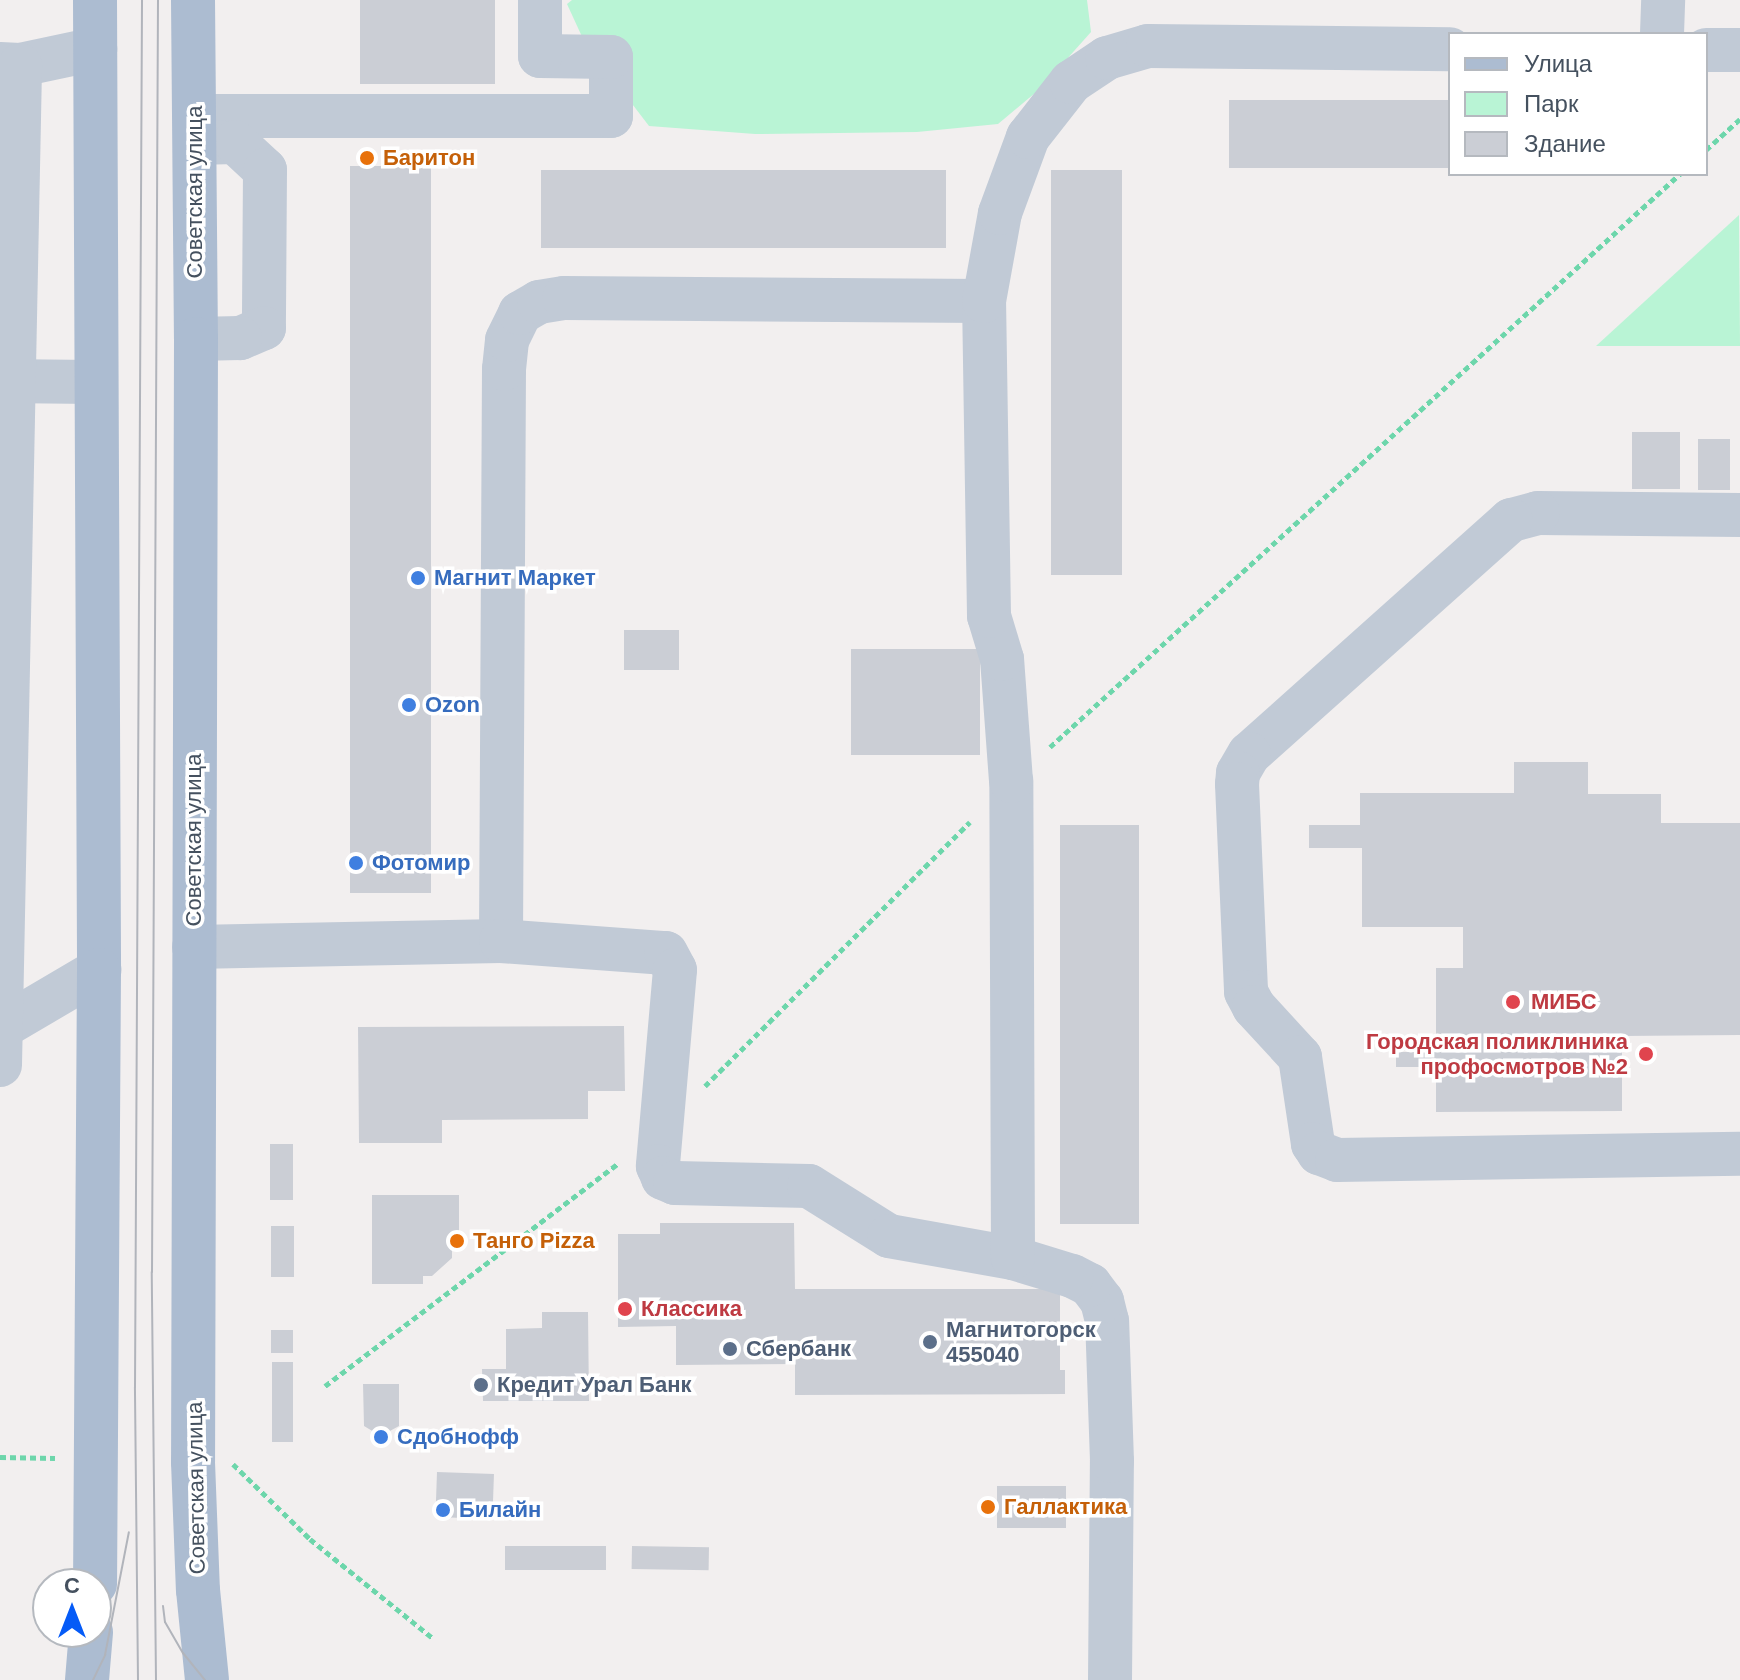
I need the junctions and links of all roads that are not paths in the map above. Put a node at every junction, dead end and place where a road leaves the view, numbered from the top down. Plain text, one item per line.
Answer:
1 (95, 0) edge
2 (193, 0) edge
3 (540, 0) edge
4 (1663, 0) edge
5 (1662, 32) edge
6 (95, 49) junction
7 (1448, 49) edge
8 (1708, 50) edge
9 (1740, 50) edge
10 (10, 64) edge
11 (195, 130) junction
12 (984, 301) junction
13 (196, 339) junction
14 (7, 381) edge
15 (94, 382) junction
16 (1740, 515) edge
17 (501, 941) junction
18 (194, 947) junction
19 (99, 970) junction
20 (1, 1046) edge
21 (1740, 1154) edge
22 (1013, 1258) junction
23 (95, 1568) edge
24 (90, 1648) edge
25 (87, 1680) edge
26 (207, 1680) edge
27 (1110, 1680) edge

1 - 6 main road
2 - 11 main road, Советская улица
3 - 11 lane
4 - 5 lane
6 - 10 lane
6 - 15 main road
7 - 12 lane
8 - 9 lane
10 - 14 lane
11 - 13 main road, Советская улица
11 - 13 lane
12 - 17 lane
12 - 22 lane
13 - 18 main road, Советская улица
14 - 15 lane
14 - 20 lane
15 - 19 main road
16 - 21 lane
17 - 18 lane
17 - 22 lane
18 - 26 main road, Советская улица
19 - 20 lane
19 - 23 main road
22 - 27 lane
24 - 25 main road

